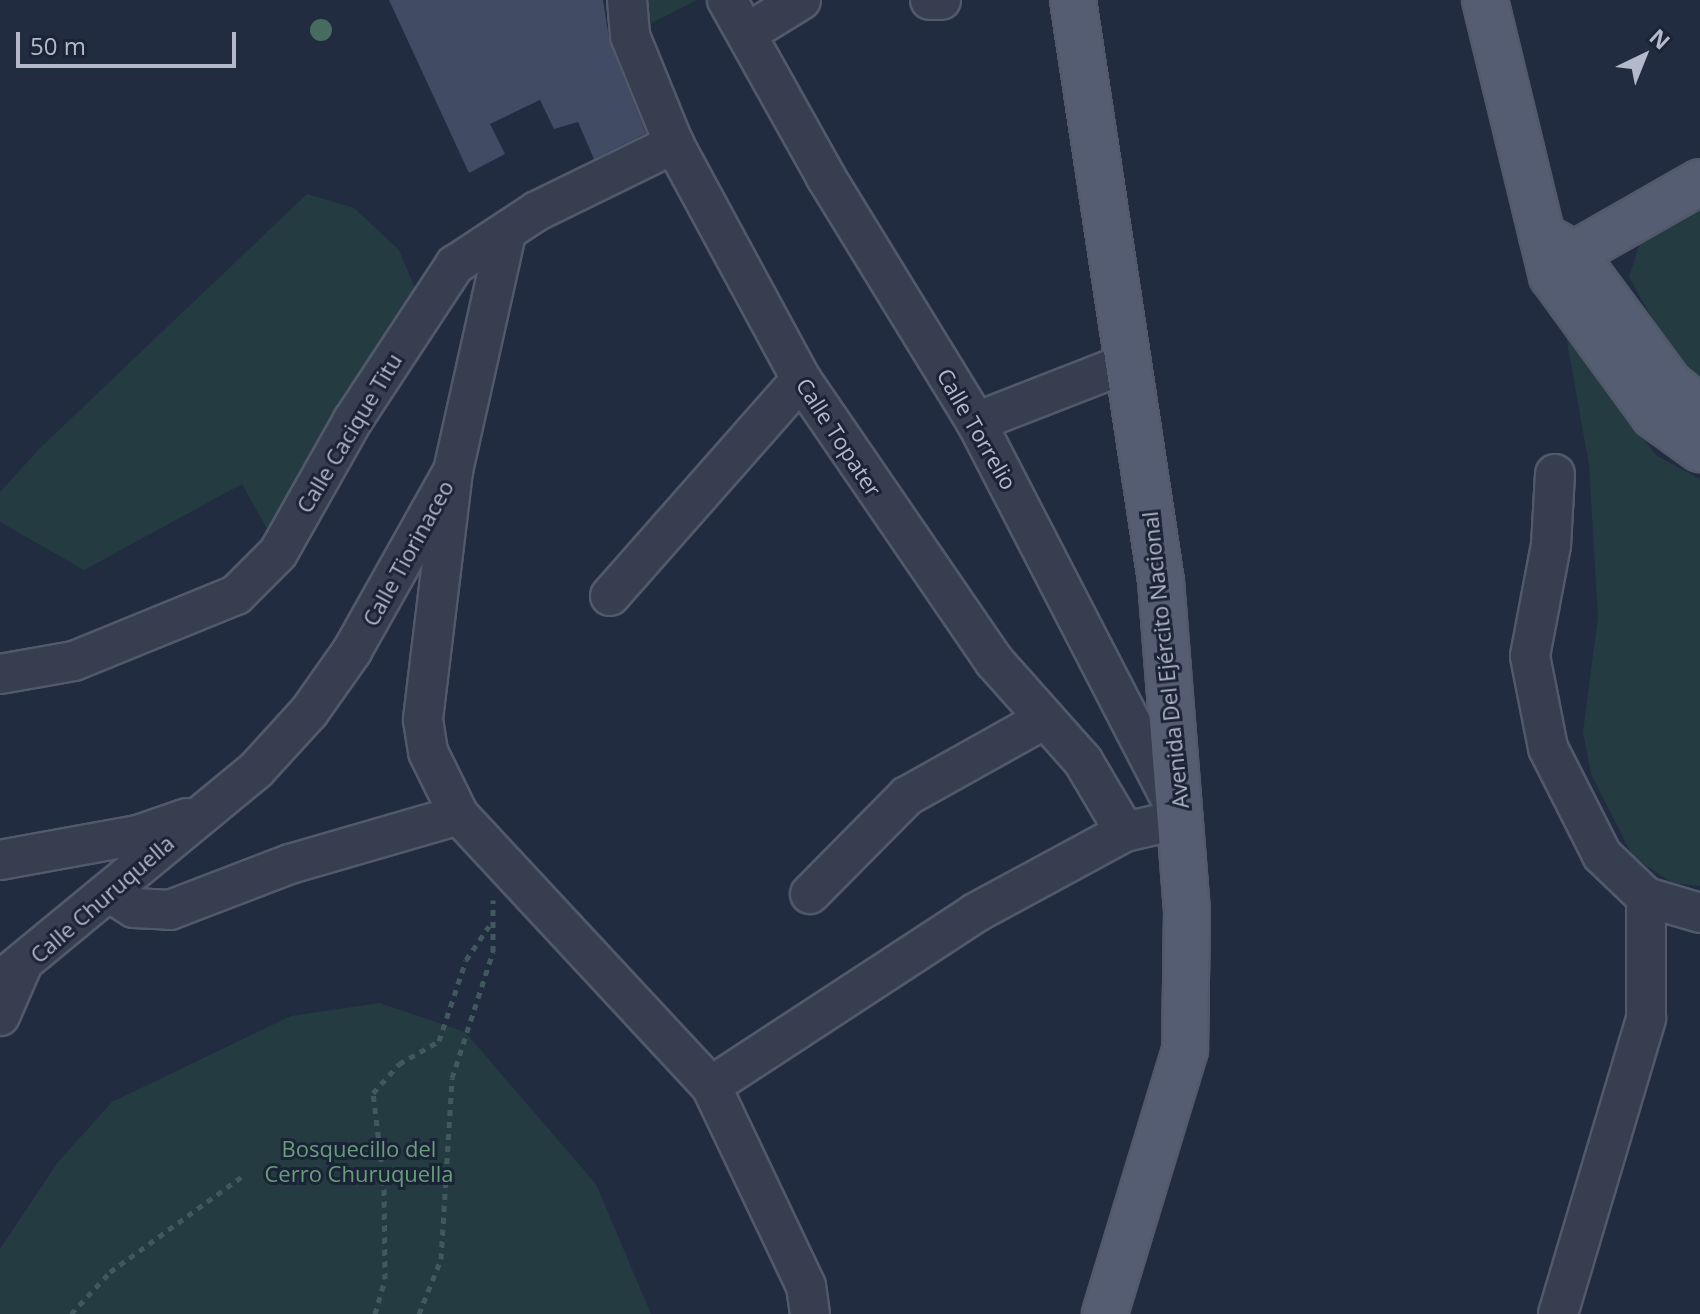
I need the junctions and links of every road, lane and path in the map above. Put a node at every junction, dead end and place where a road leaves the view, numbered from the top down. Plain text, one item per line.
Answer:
1 (627, 0) edge
2 (727, 0) edge
3 (801, 0) edge
4 (930, 0) edge
5 (941, 0) edge
6 (1073, 0) edge
7 (1485, 0) edge
8 (749, 32) junction
9 (674, 144) junction
10 (1700, 182) edge
11 (506, 234) junction
12 (1558, 245) junction
13 (1127, 363) junction
14 (801, 379) junction
15 (1700, 408) edge
16 (976, 422) junction
17 (1700, 449) edge
18 (453, 471) junction
19 (1555, 474) dead end
20 (610, 596) dead end
21 (0, 674) edge
22 (1045, 719) junction
23 (201, 813) junction
24 (459, 815) junction
25 (1181, 819) junction
26 (1125, 832) junction
27 (0, 860) edge
28 (512, 873) junction
29 (110, 893) junction
30 (810, 894) dead end
31 (1646, 897) junction
32 (1700, 913) edge
33 (490, 925) junction
34 (11, 974) edge
35 (0, 1016) edge
36 (711, 1086) junction
37 (241, 1177) dead end
38 (71, 1314) edge
39 (375, 1314) edge
40 (419, 1314) edge
41 (810, 1314) edge
42 (1105, 1314) edge
43 (1558, 1314) edge

1 - 9 street, Calle Topater
2 - 8 street, Calle Torrelio
3 - 8 street
4 - 5 street
6 - 13 main road, Avenida Del Ejército Nacional
7 - 12 main road
8 - 16 street, Calle Torrelio
9 - 11 street, Calle Cacique Titu
9 - 14 street, Calle Topater
10 - 12 main road
11 - 18 street, Calle Tiorinaceo
11 - 21 street, Calle Cacique Titu
12 - 15 main road
12 - 17 main road
13 - 16 street
13 - 25 main road, Avenida Del Ejército Nacional
14 - 20 street
14 - 22 street, Calle Topater
16 - 25 street, Calle Torrelio
18 - 23 street, Calle Tiorinaceo
18 - 24 street
19 - 31 street
22 - 26 street, Calle Topater
22 - 30 street
23 - 27 street
23 - 29 street, Calle Churuquella
24 - 28 street
24 - 29 street
25 - 26 street
25 - 42 main road, Avenida Del Ejército Nacional
26 - 36 street
28 - 33 path
28 - 36 street
29 - 34 street, Calle Churuquella
31 - 32 street
31 - 43 street
33 - 39 path
33 - 40 path
34 - 35 street
36 - 41 street
37 - 38 path

